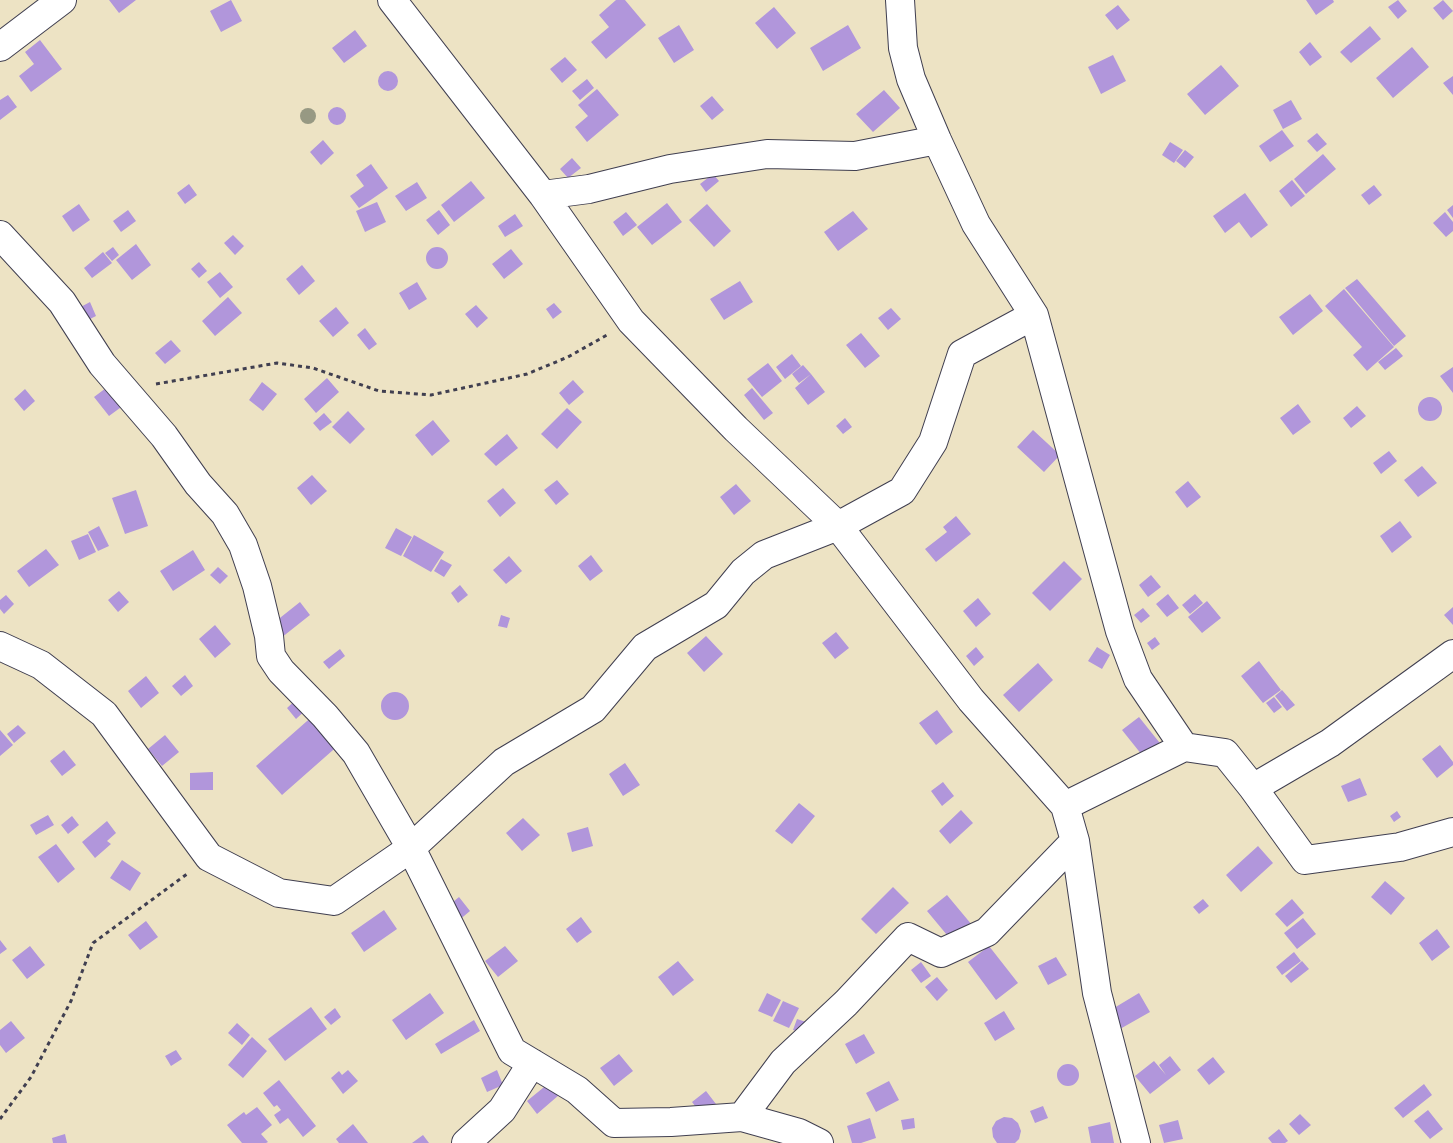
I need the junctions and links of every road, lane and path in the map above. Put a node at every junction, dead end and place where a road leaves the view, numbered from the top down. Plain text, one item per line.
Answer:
1 (62, 0) edge
2 (392, 0) edge
3 (900, 0) edge
4 (0, 47) edge
5 (937, 140) junction
6 (543, 195) junction
7 (0, 235) edge
8 (1034, 316) junction
9 (631, 321) junction
10 (125, 390) junction
11 (838, 526) junction
12 (0, 646) edge
13 (1453, 654) edge
14 (1184, 747) junction
15 (1253, 788) junction
16 (1065, 806) junction
17 (1453, 832) edge
18 (1075, 841) junction
19 (410, 848) junction
20 (209, 858) junction
21 (532, 1063) junction
22 (742, 1117) junction
23 (0, 1119) edge
24 (622, 1133) edge
25 (466, 1143) edge
26 (819, 1143) edge
27 (1136, 1143) edge

1 - 4 street
2 - 6 street
3 - 5 street
5 - 6 street
5 - 8 street
6 - 9 street
7 - 10 street
8 - 11 street
8 - 14 street
9 - 10 path
9 - 11 street
10 - 19 street
11 - 16 street
11 - 19 street
12 - 20 street
13 - 15 street
14 - 15 street
14 - 16 street
15 - 17 street
16 - 18 street
18 - 22 street
18 - 27 street
19 - 20 street
19 - 21 street
20 - 23 path
21 - 24 street
21 - 25 street
22 - 24 street
22 - 26 street

